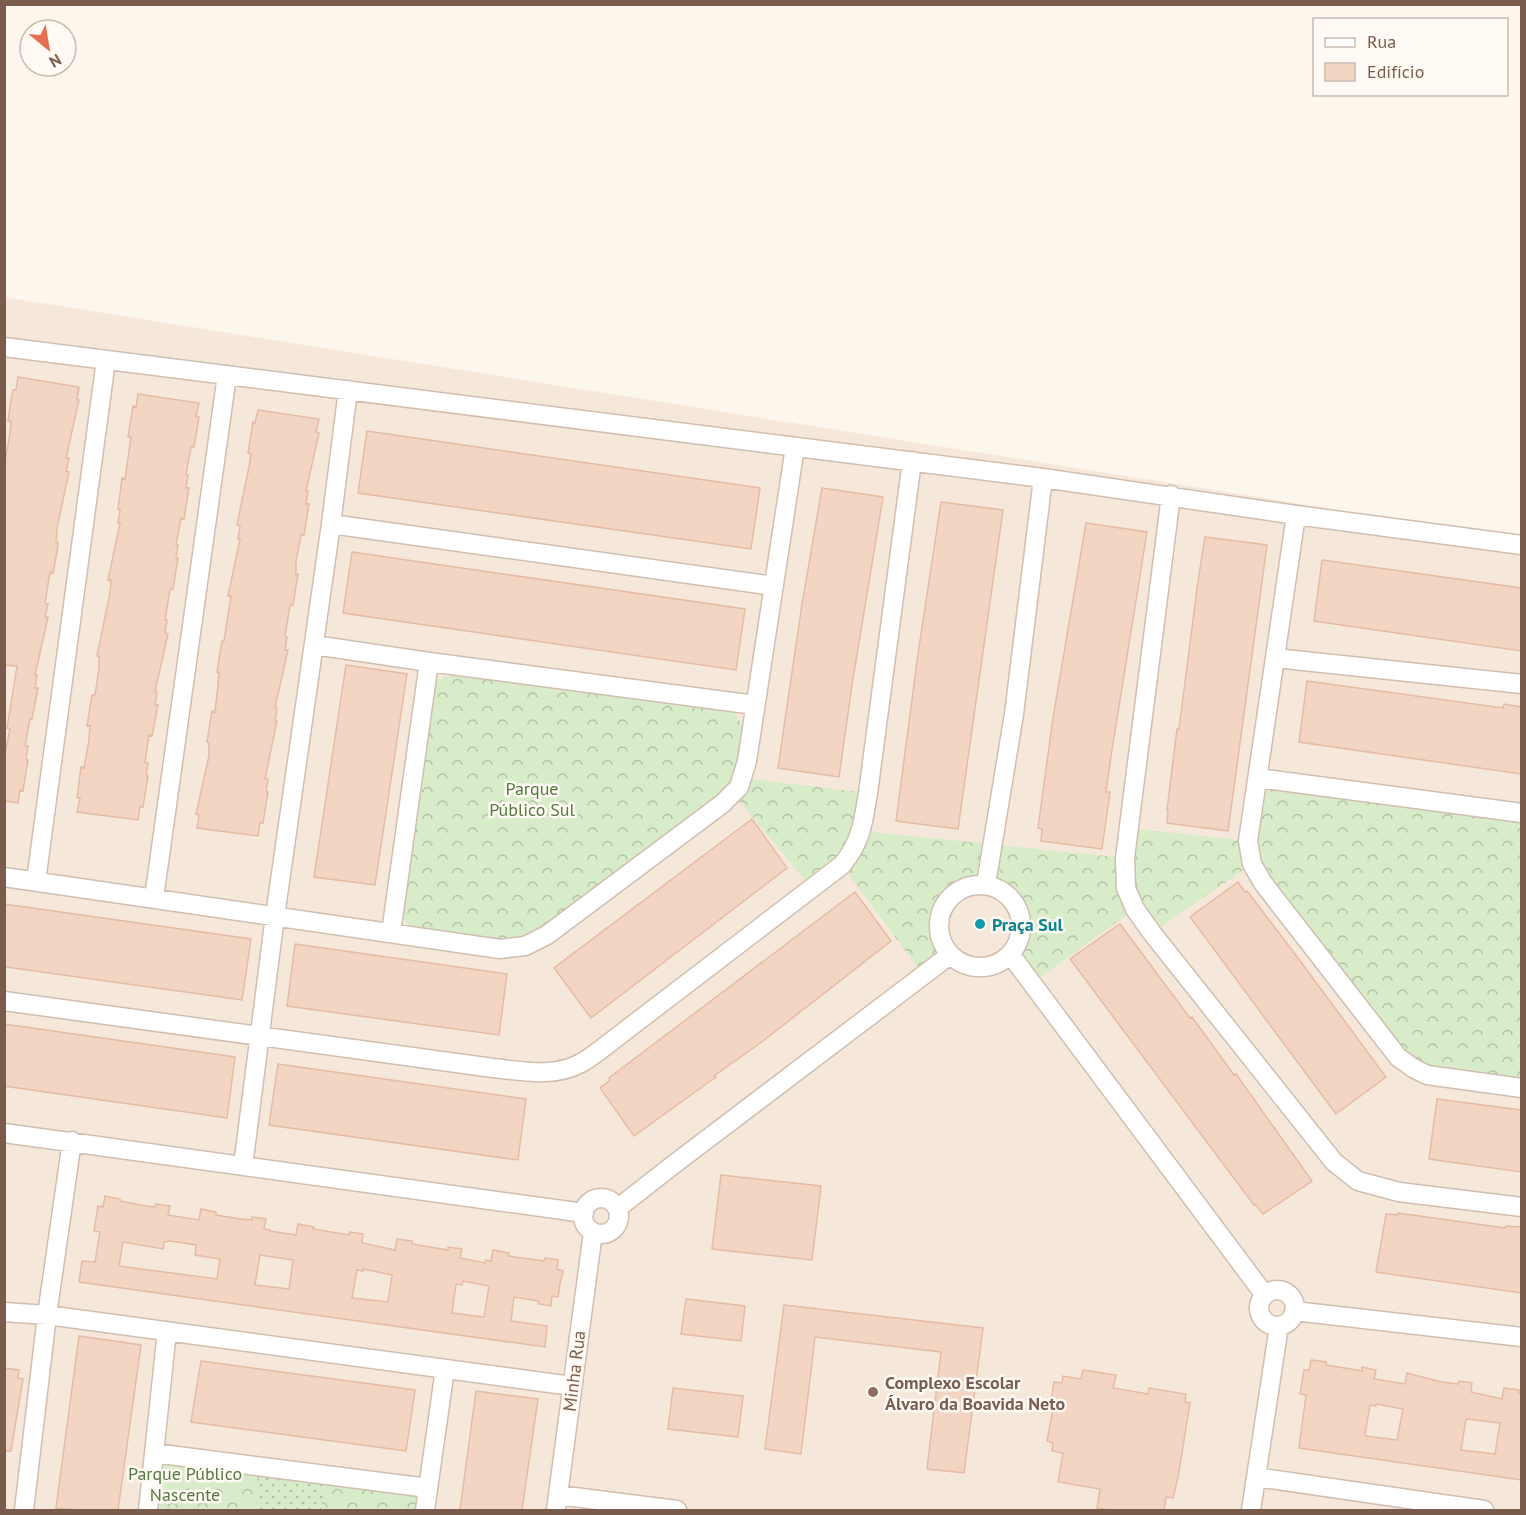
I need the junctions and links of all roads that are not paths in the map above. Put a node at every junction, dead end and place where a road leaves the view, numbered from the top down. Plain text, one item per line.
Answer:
1 (4, 347) edge
2 (106, 360) junction
3 (227, 375) junction
4 (348, 390) junction
5 (795, 447) junction
6 (912, 461) junction
7 (1042, 478) junction
8 (1171, 495) junction
9 (1296, 514) junction
10 (331, 524) junction
11 (1521, 545) edge
12 (774, 586) junction
13 (314, 645) junction
14 (1275, 658) junction
15 (429, 662) junction
16 (1521, 684) edge
17 (755, 705) junction
18 (1258, 778) junction
19 (1521, 813) edge
20 (4, 876) edge
21 (36, 881) junction
22 (986, 884) junction
23 (154, 898) junction
24 (275, 916) junction
25 (391, 933) junction
26 (1011, 954) junction
27 (950, 955) junction
28 (4, 1001) edge
29 (260, 1036) junction
30 (1521, 1088) edge
31 (4, 1133) edge
32 (72, 1142) junction
33 (243, 1166) junction
34 (1521, 1207) edge
35 (618, 1209) junction
36 (584, 1213) junction
37 (593, 1232) junction
38 (1264, 1294) junction
39 (1294, 1311) junction
40 (4, 1312) edge
41 (47, 1315) junction
42 (1279, 1326) junction
43 (167, 1331) junction
44 (1521, 1337) edge
45 (445, 1369) junction
46 (572, 1386) junction
47 (154, 1453) junction
48 (1256, 1477) junction
49 (428, 1488) junction
50 (557, 1503) edge
51 (1384, 1503) edge
52 (24, 1510) edge
53 (148, 1510) edge
54 (424, 1510) edge
55 (677, 1510) edge
56 (1251, 1510) edge
57 (1484, 1510) edge

1 - 2 street
2 - 3 street
2 - 21 street
3 - 4 street
3 - 23 street
4 - 5 street
4 - 10 street
5 - 6 street
5 - 12 street
6 - 7 street
6 - 29 street
7 - 8 street
7 - 22 street
8 - 9 street
8 - 34 street
9 - 11 street
9 - 14 street
10 - 12 street
10 - 13 street
12 - 17 street
13 - 15 street
13 - 24 street
14 - 16 street
14 - 18 street
15 - 17 street
15 - 25 street
17 - 25 street
18 - 19 street
18 - 30 street
20 - 21 street
21 - 23 street
22 - 26 street
22 - 27 street
23 - 24 street
24 - 25 street
24 - 29 street
26 - 27 street
26 - 38 street
27 - 35 street
28 - 29 street
29 - 33 street
31 - 32 street
32 - 33 street
32 - 41 street
33 - 36 street
35 - 36 street
35 - 37 street
36 - 37 street
37 - 46 street, Minha Rua
38 - 39 street
38 - 42 street
39 - 42 street
39 - 44 street
40 - 41 street
41 - 43 street
41 - 52 street
42 - 48 street
43 - 45 street
43 - 47 street
45 - 46 street
45 - 49 street
46 - 50 street, Minha Rua
47 - 49 street
47 - 53 street
48 - 51 street
48 - 56 street
49 - 54 street
50 - 55 street
51 - 57 street

